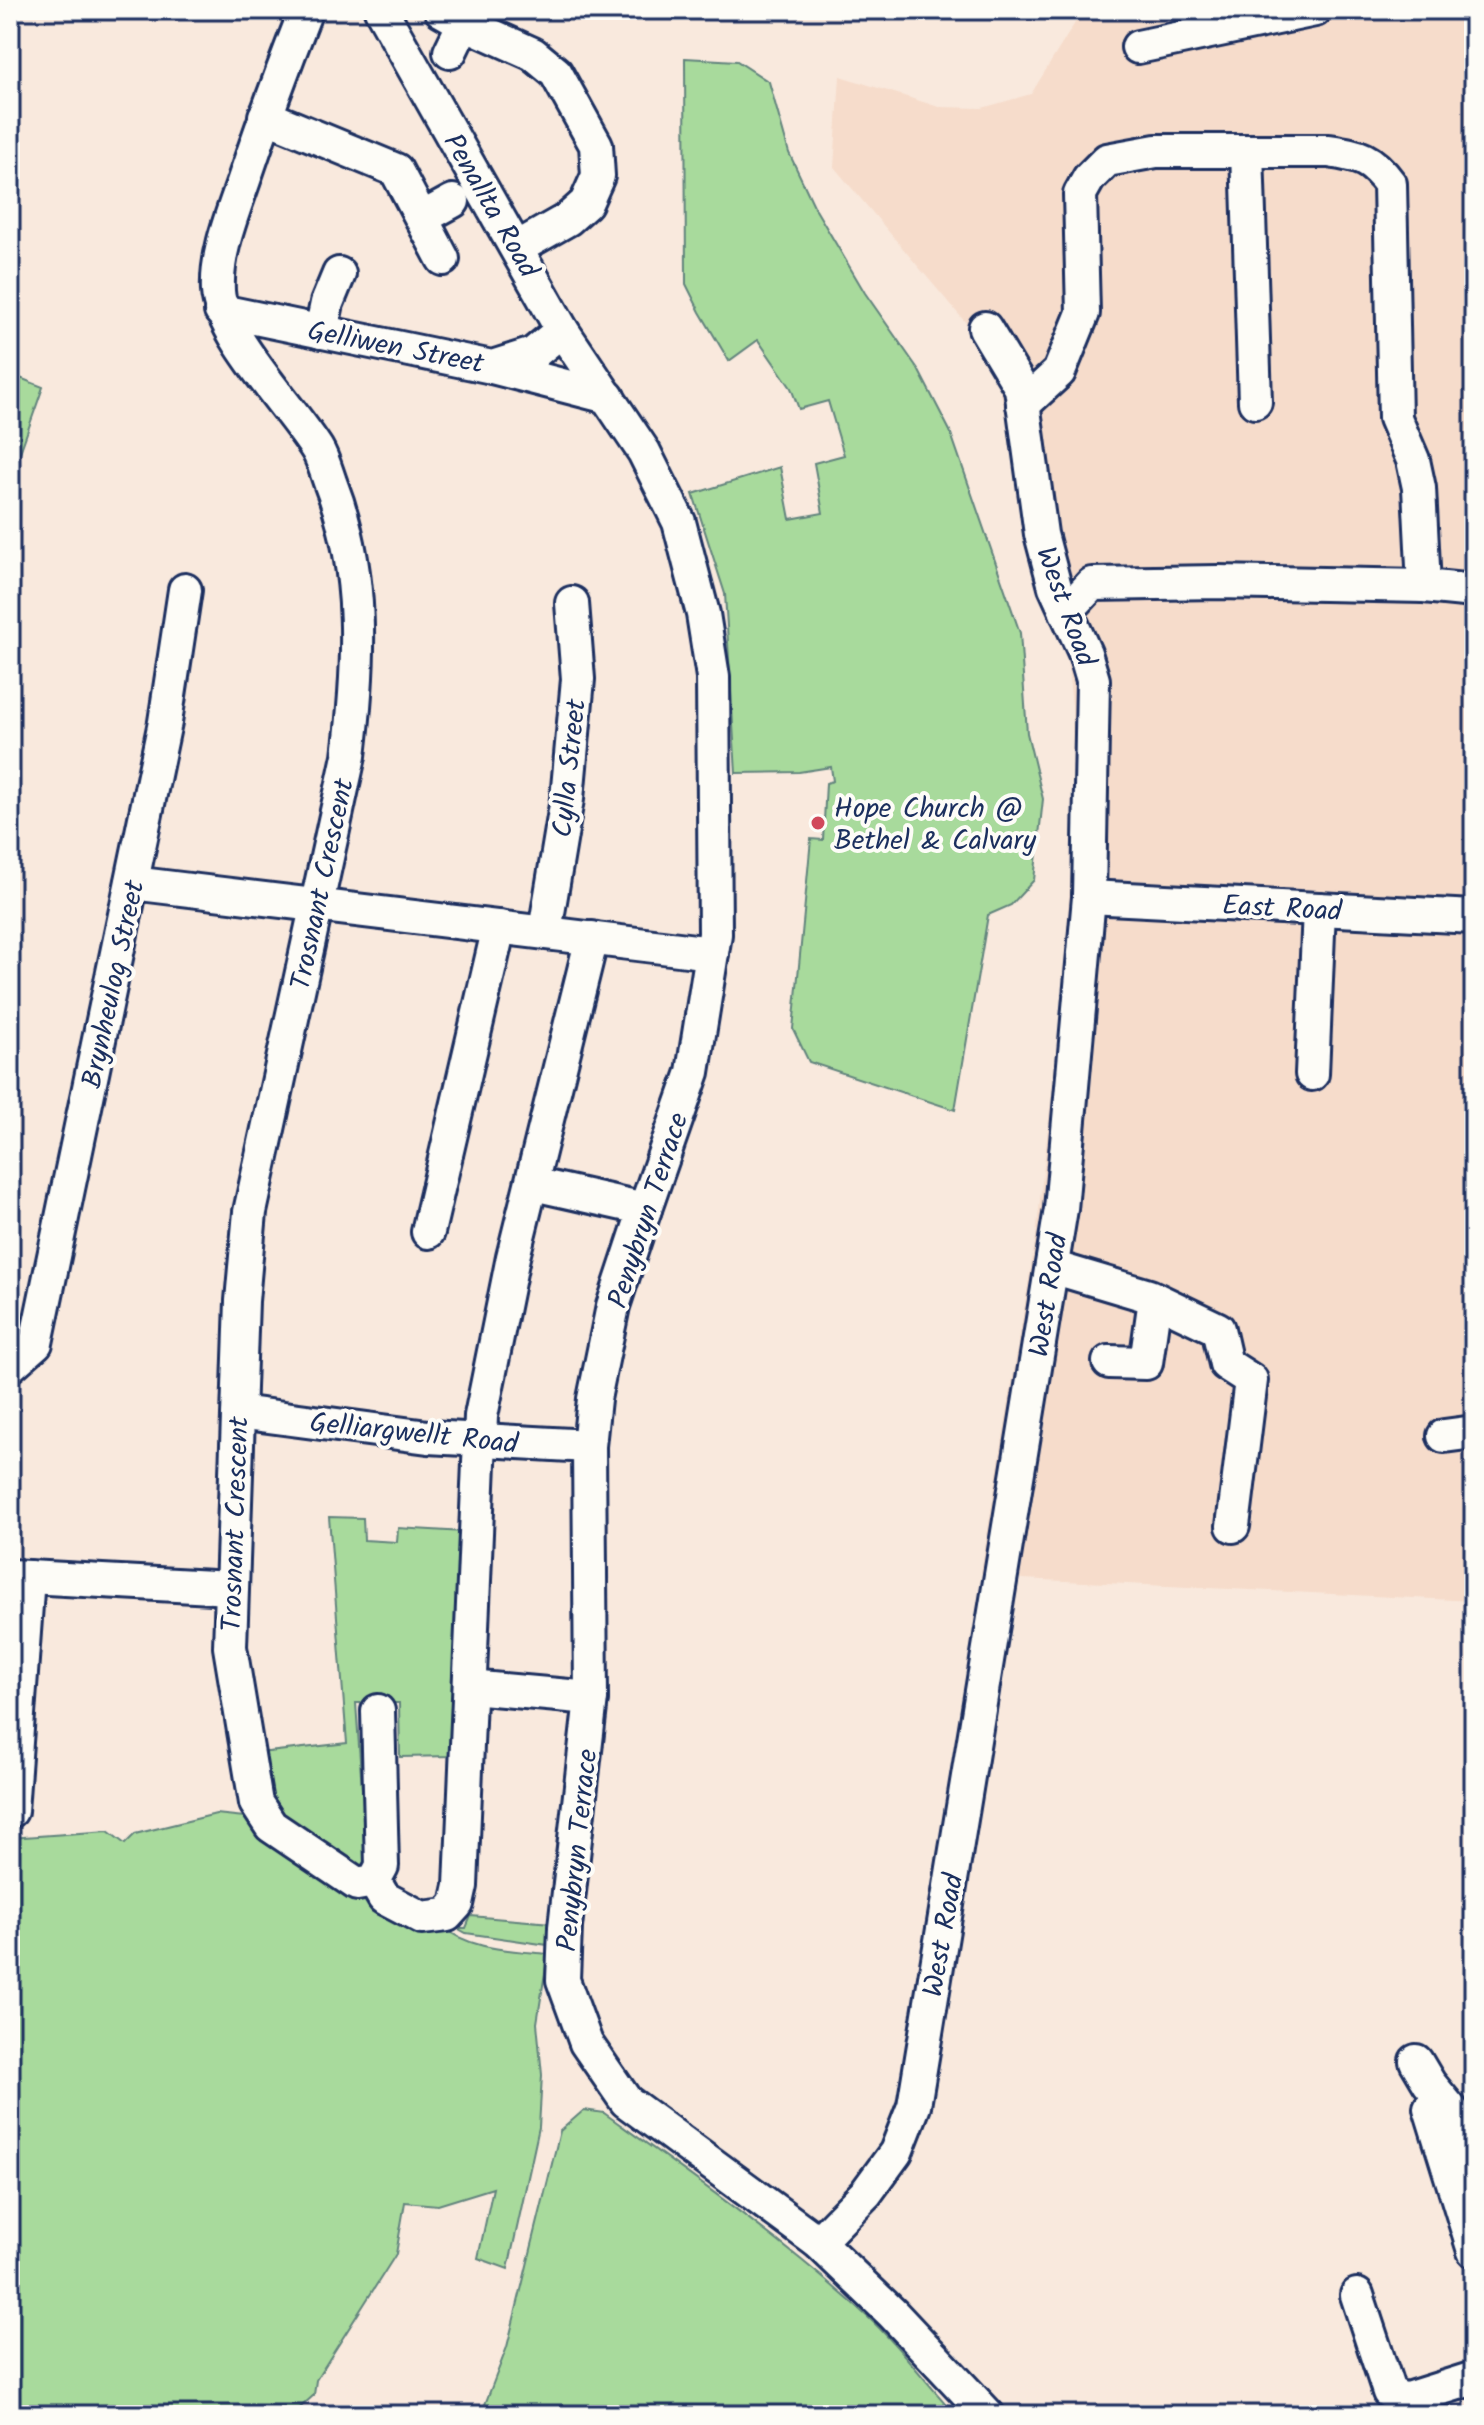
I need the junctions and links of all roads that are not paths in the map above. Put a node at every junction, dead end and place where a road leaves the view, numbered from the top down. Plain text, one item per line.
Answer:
1 (306, 10) edge
2 (381, 10) edge
3 (1315, 10) edge
4 (449, 15) edge
5 (1138, 47) dead end
6 (450, 52) dead end
7 (265, 116) junction
8 (1247, 151) junction
9 (453, 201) dead end
10 (422, 218) junction
11 (517, 248) junction
12 (443, 259) dead end
13 (339, 274) dead end
14 (221, 311) junction
15 (280, 323) junction
16 (985, 328) dead end
17 (562, 330) junction
18 (321, 332) junction
19 (256, 367) junction
20 (492, 367) junction
21 (608, 397) junction
22 (1255, 402) dead end
23 (1023, 405) junction
24 (1424, 586) junction
25 (185, 590) dead end
26 (1474, 591) edge
27 (572, 603) dead end
28 (1066, 612) junction
29 (132, 883) junction
30 (1089, 897) junction
31 (317, 905) junction
32 (1319, 909) junction
33 (1474, 917) edge
34 (499, 927) junction
35 (545, 931) junction
36 (592, 938) junction
37 (712, 953) junction
38 (1312, 1074) dead end
39 (533, 1184) junction
40 (645, 1209) junction
41 (428, 1232) dead end
42 (1052, 1267) junction
43 (1155, 1299) junction
44 (1109, 1362) dead end
45 (11, 1365) edge
46 (239, 1412) junction
47 (479, 1441) junction
48 (589, 1446) junction
49 (1233, 1526) dead end
50 (19, 1576) edge
51 (231, 1588) junction
52 (470, 1687) junction
53 (591, 1698) junction
54 (378, 1711) dead end
55 (11, 1811) edge
56 (374, 1881) junction
57 (1416, 2061) dead end
58 (1430, 2108) dead end
59 (1474, 2151) edge
60 (818, 2242) junction
61 (1474, 2251) edge
62 (1357, 2295) dead end
63 (1474, 2378) edge
64 (988, 2415) edge

1 - 7 street
2 - 11 street, Penallta Road
3 - 5 street
4 - 6 street
4 - 11 street
7 - 10 street
7 - 14 street
8 - 22 street
8 - 23 street
8 - 24 street
9 - 10 street
10 - 12 street
11 - 17 street, Penallta Road
13 - 18 street
14 - 15 street, Gelliwen Street
14 - 19 street, Trosnant Crescent
15 - 18 street, Gelliwen Street
15 - 19 street
16 - 23 street, West Road
17 - 20 street, Gelliwen Street
17 - 21 street, Penallta Road
18 - 20 street, Gelliwen Street
19 - 31 street, Trosnant Crescent
20 - 21 street
21 - 37 street, Penybryn Terrace
23 - 28 street, West Road
24 - 26 street
24 - 28 street
25 - 29 street, Brynheulog Street
27 - 35 street, Cylla Street
28 - 30 street, West Road
29 - 31 street
29 - 45 street, Brynheulog Street
30 - 32 street, East Road
30 - 42 street, West Road
31 - 34 street
31 - 46 street, Trosnant Crescent
32 - 33 street, East Road
32 - 38 street
34 - 35 street
34 - 41 street
35 - 36 street
36 - 37 street
36 - 39 street
37 - 40 street, Penybryn Terrace
39 - 40 street
39 - 47 street
40 - 48 street, Penybryn Terrace
42 - 43 street
42 - 60 street, West Road
43 - 44 street
43 - 49 street
46 - 47 street, Gelliargwellt Road
46 - 51 street, Trosnant Crescent
47 - 48 street, Gelliargwellt Road
47 - 52 street
48 - 53 street, Penybryn Terrace
50 - 51 street
50 - 55 street
51 - 56 street, Trosnant Crescent
52 - 53 street
52 - 56 street
53 - 60 street, Penybryn Terrace
54 - 56 street
57 - 59 street
58 - 61 street
60 - 64 street, Penybryn Terrace
62 - 63 street

